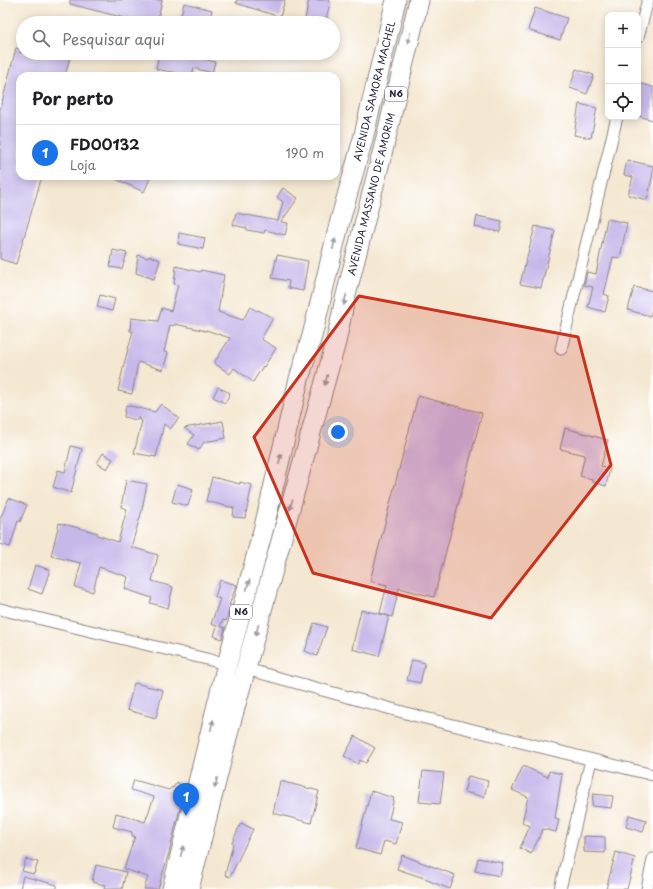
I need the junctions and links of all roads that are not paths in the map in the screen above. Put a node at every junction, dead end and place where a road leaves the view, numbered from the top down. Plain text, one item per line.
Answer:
1 (396, 0) edge
2 (418, 0) edge
3 (648, 0) edge
4 (641, 26) edge
5 (616, 120) edge
6 (341, 217) junction
7 (364, 221) junction
8 (561, 349) dead end
9 (0, 609) edge
10 (227, 664) junction
11 (246, 669) junction
12 (591, 760) junction
13 (653, 775) edge
14 (653, 860) edge
15 (172, 889) edge
16 (189, 889) edge
17 (560, 889) edge
18 (646, 889) edge

1 - 6 highway, AVENIDA SAMORA MACHEL / N6
2 -> 7 highway, AVENIDA MASSANO DE AMORIM / N6
3 - 4 street
5 - 8 street
6 - 7 highway
10 -> 6 highway, N6
7 -> 11 highway, AVENIDA MASSANO DE AMORIM / N6
9 - 10 street
15 -> 10 highway, N6
11 - 12 street
11 -> 16 highway, N6
12 - 13 street
12 - 17 street
14 - 18 street

